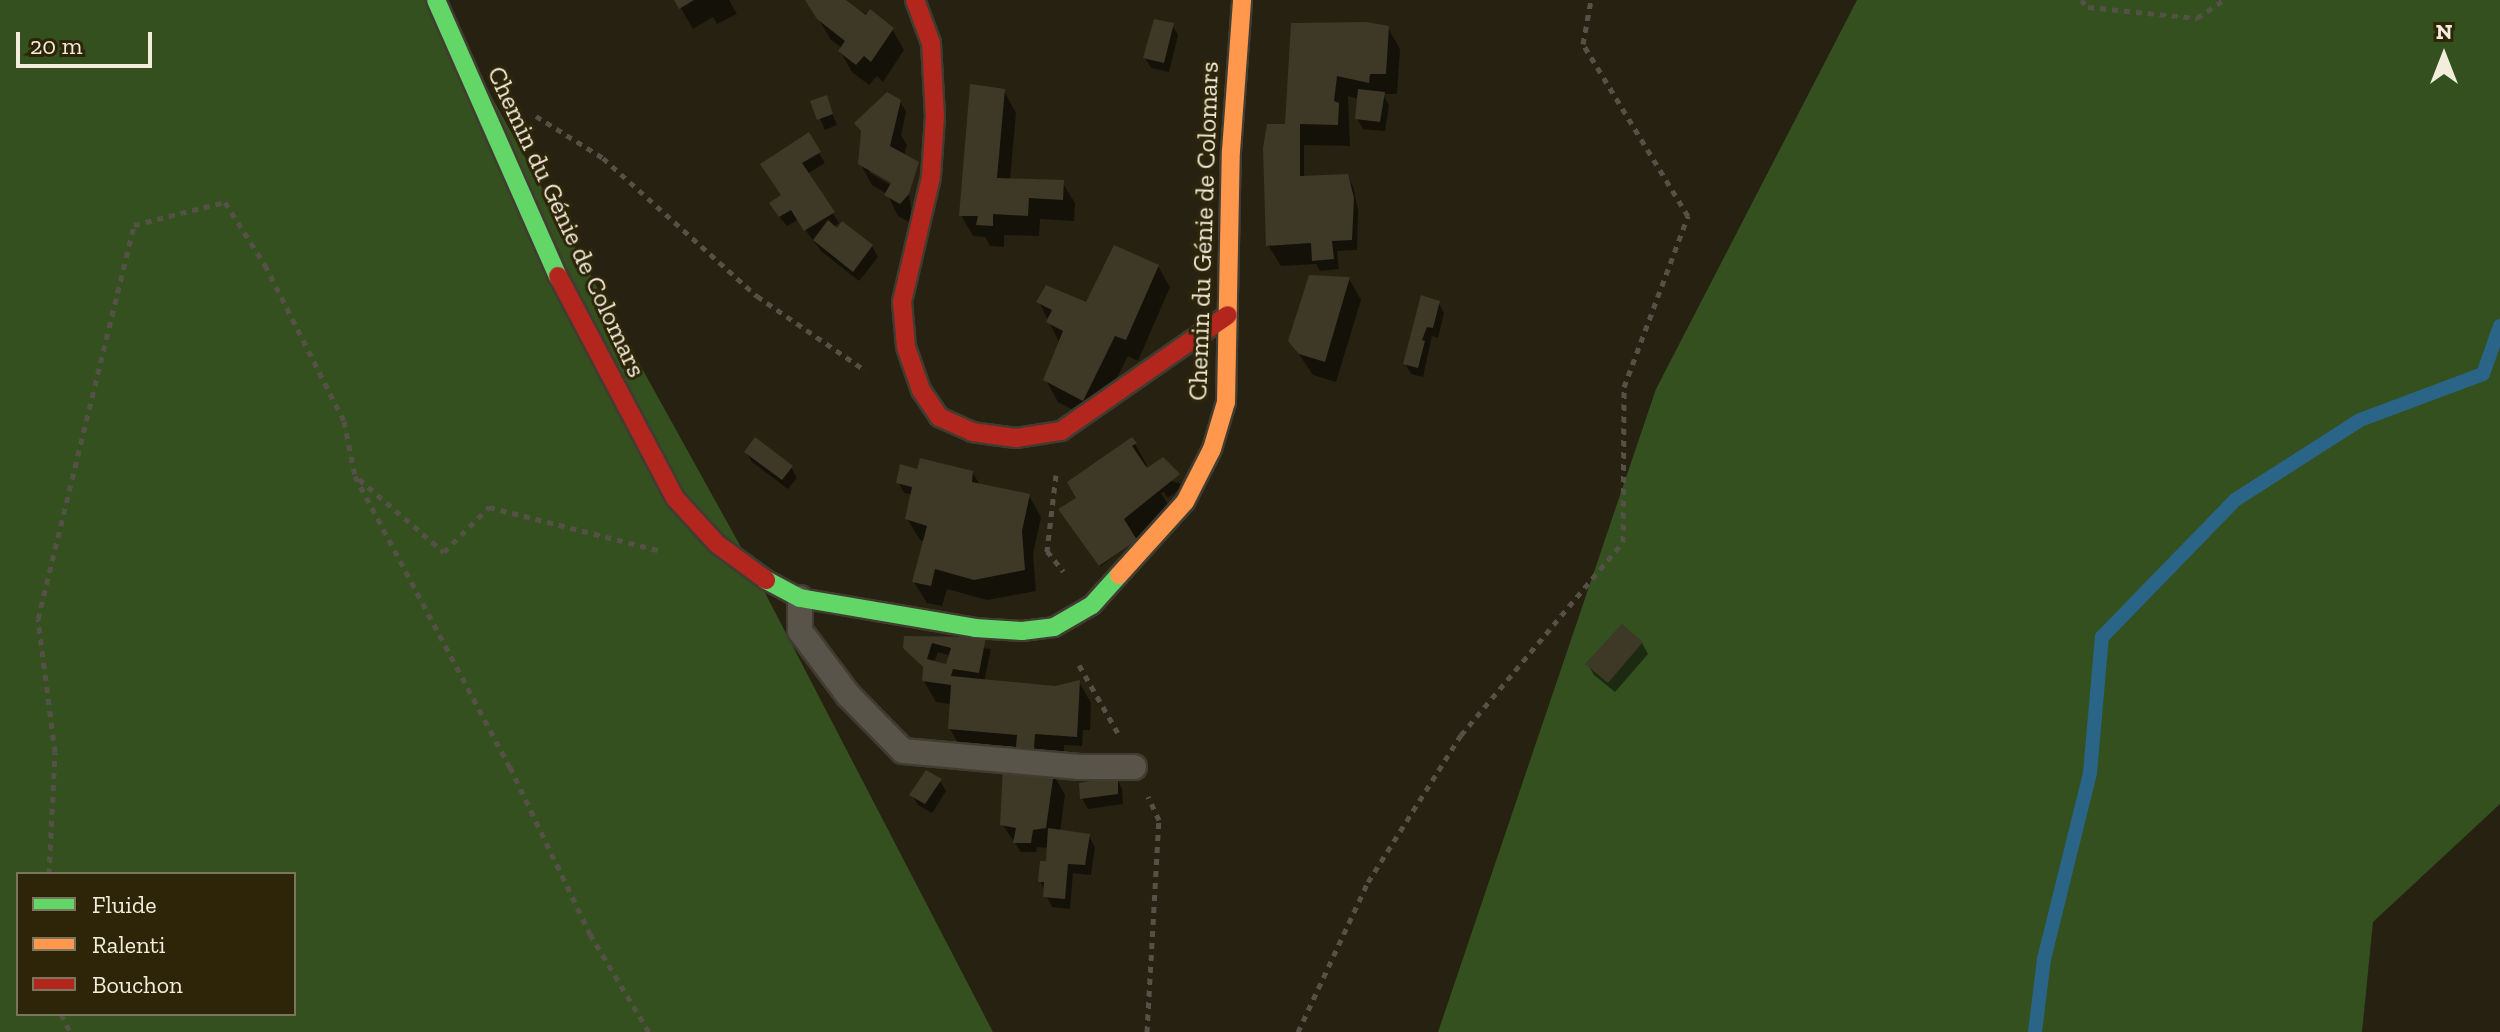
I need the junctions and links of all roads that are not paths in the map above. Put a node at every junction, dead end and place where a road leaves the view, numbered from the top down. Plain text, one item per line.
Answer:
1 (436, 0) edge
2 (915, 0) edge
3 (1242, 0) edge
4 (1228, 315) junction
5 (800, 598) junction
6 (1134, 767) road end

1 - 5 street, Chemin du Génie de Colomars
2 - 4 street
3 - 4 street, Chemin du Génie de Colomars
4 - 5 street, Chemin du Génie de Colomars
5 - 6 lane

